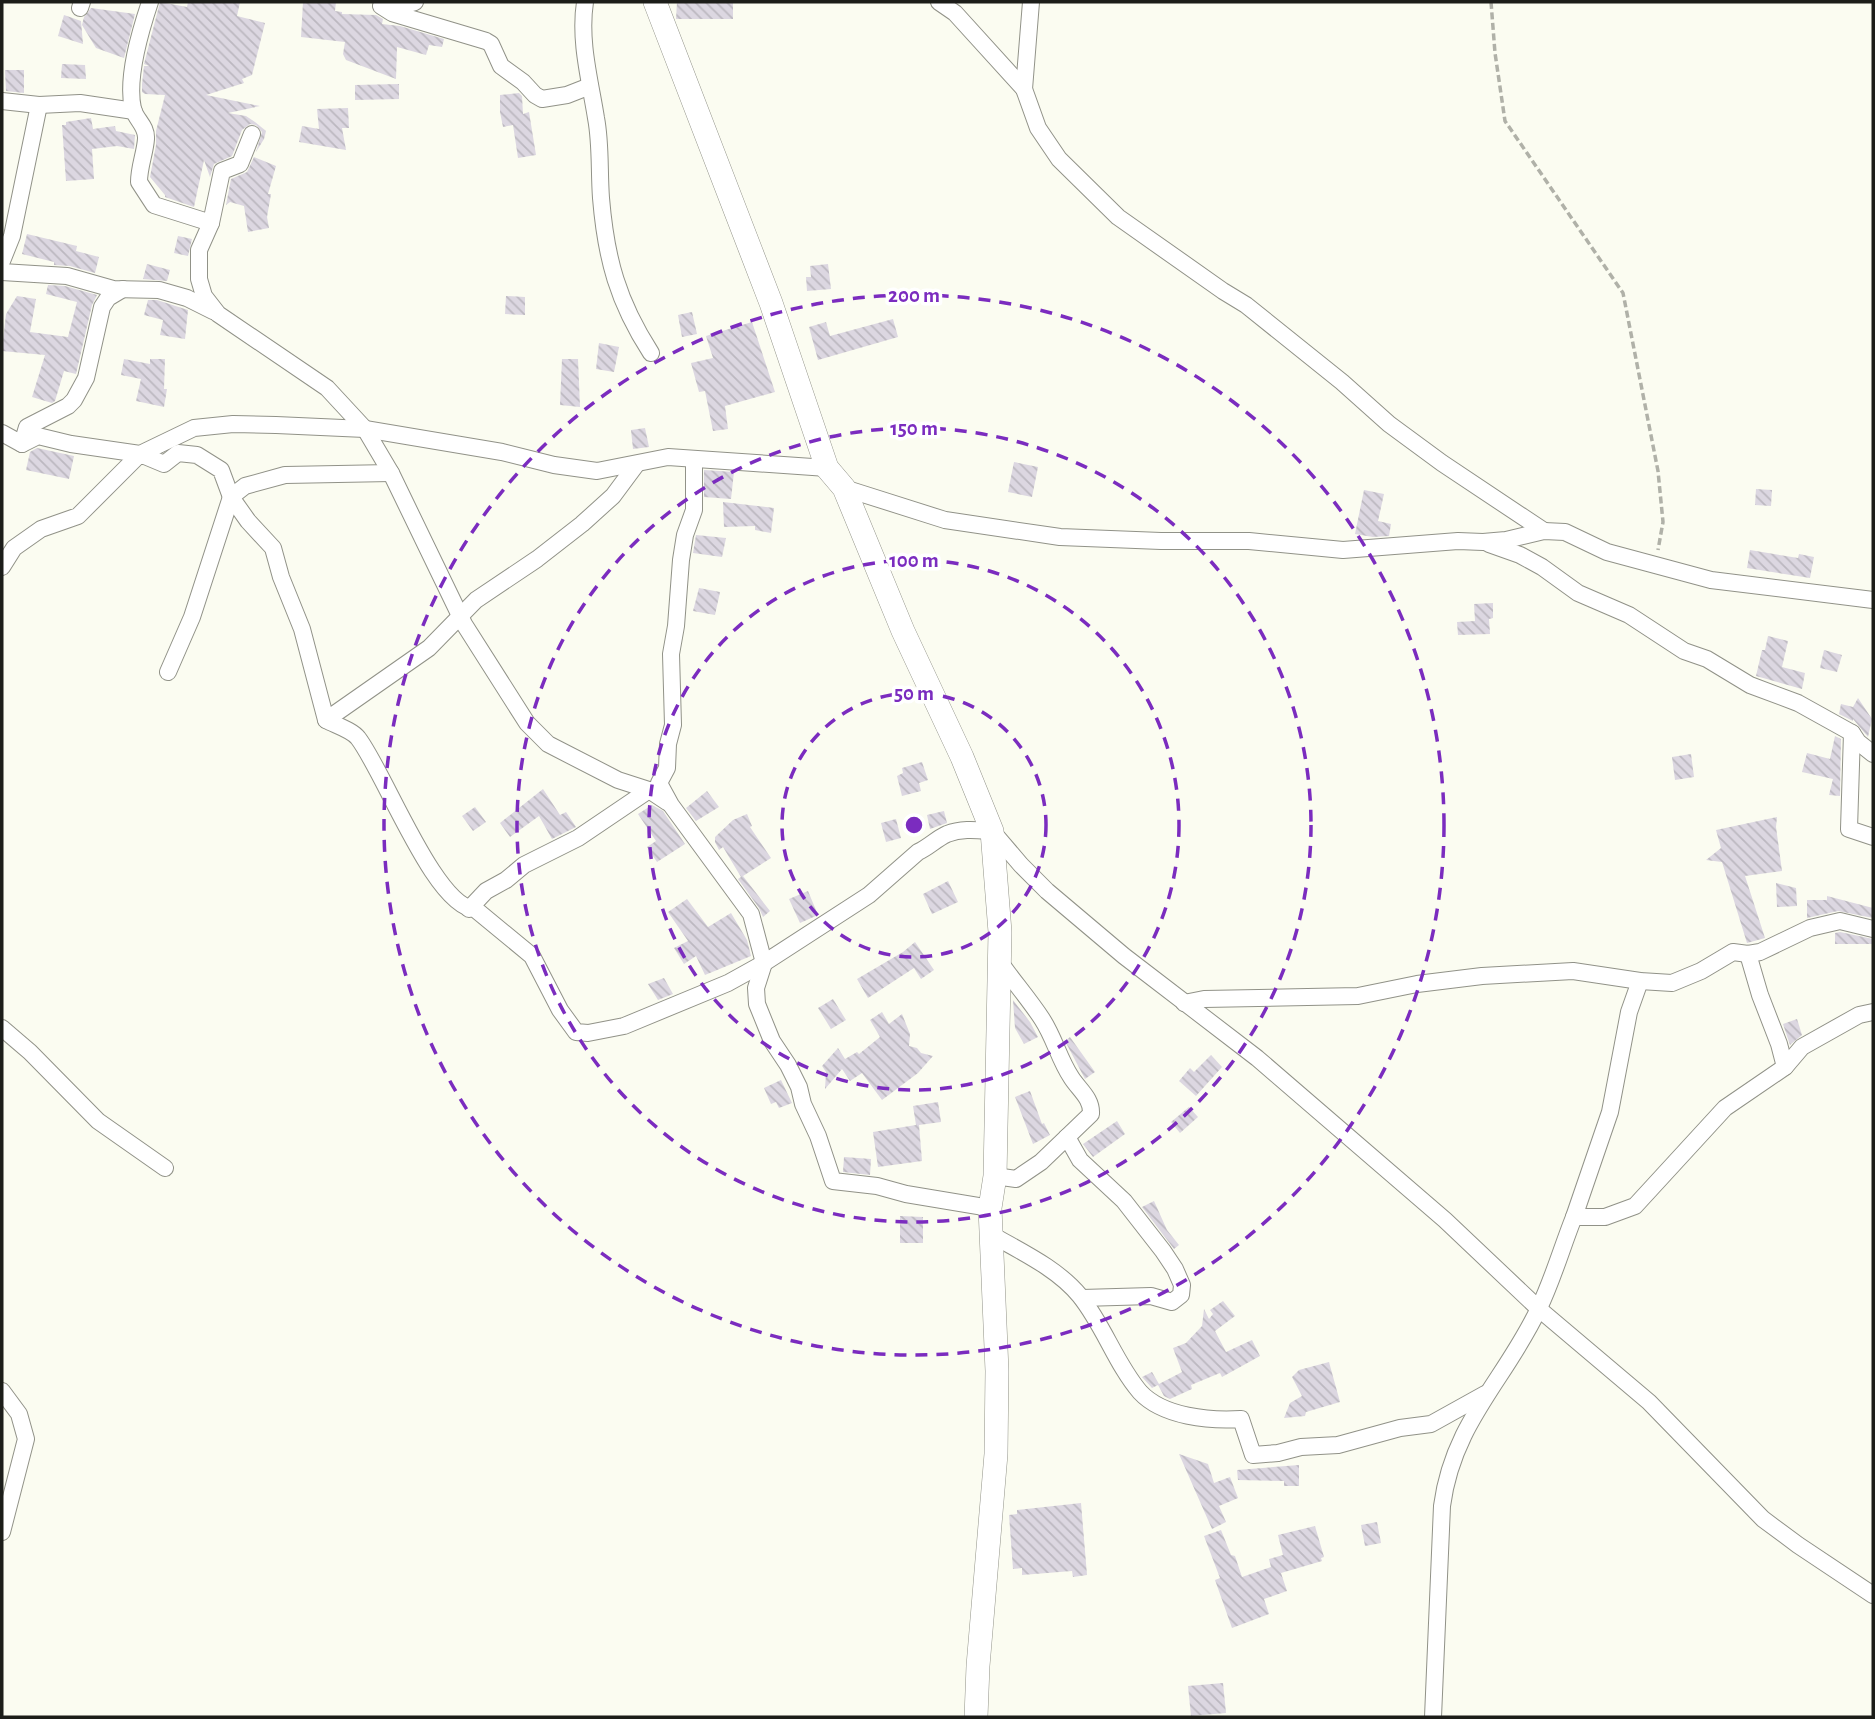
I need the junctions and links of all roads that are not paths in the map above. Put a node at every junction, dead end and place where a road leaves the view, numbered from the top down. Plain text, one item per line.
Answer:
1 (150, 2) edge
2 (415, 2) edge
3 (585, 2) edge
4 (655, 2) edge
5 (939, 2) edge
6 (1031, 2) edge
7 (376, 4) edge
8 (590, 86) junction
9 (1024, 89) junction
10 (2, 101) edge
11 (39, 105) junction
12 (134, 111) junction
13 (252, 134) dead end
14 (211, 223) junction
15 (2, 261) edge
16 (2, 272) edge
17 (123, 289) junction
18 (218, 314) junction
19 (651, 353) dead end
20 (365, 429) junction
21 (2, 433) edge
22 (22, 444) junction
23 (140, 454) junction
24 (694, 460) junction
25 (636, 465) junction
26 (827, 468) junction
27 (391, 473) junction
28 (844, 488) junction
29 (231, 497) junction
30 (1545, 531) junction
31 (1483, 542) junction
32 (2, 568) edge
33 (1873, 600) edge
34 (460, 615) junction
35 (168, 673) dead end
36 (326, 720) junction
37 (1852, 733) junction
38 (1873, 754) edge
39 (649, 790) junction
40 (671, 805) junction
41 (992, 831) junction
42 (1873, 837) edge
43 (470, 909) junction
44 (1873, 929) edge
45 (1748, 954) junction
46 (1000, 962) junction
47 (764, 963) junction
48 (1640, 981) junction
49 (1184, 1003) junction
50 (1873, 1012) edge
51 (2, 1028) edge
52 (1784, 1068) junction
53 (1067, 1137) junction
54 (165, 1168) dead end
55 (995, 1176) junction
56 (990, 1208) junction
57 (1574, 1217) junction
58 (992, 1235) junction
59 (1082, 1298) junction
60 (1539, 1309) junction
61 (2, 1391) edge
62 (1487, 1392) junction
63 (2, 1532) edge
64 (1873, 1595) edge
65 (976, 1717) edge
66 (1433, 1717) edge

1 - 12 street
2 - 7 street
3 - 8 street
4 - 26 street
5 - 9 street
6 - 9 street
7 - 8 street
8 - 19 street
9 - 30 street
10 - 11 street
11 - 12 street
11 - 15 street
12 - 14 street
13 - 14 street
14 - 18 street
16 - 17 street
17 - 18 street
17 - 22 street
18 - 20 street
20 - 23 street
20 - 25 street
20 - 27 street
21 - 22 street
22 - 23 street
23 - 29 street
23 - 32 street
24 - 25 street
24 - 26 street
24 - 40 street
25 - 34 street
26 - 28 street
27 - 29 street
27 - 34 street
28 - 31 street
28 - 41 street
29 - 35 street
29 - 36 street
30 - 31 street
30 - 33 street
31 - 37 street
34 - 36 street
34 - 39 street
36 - 43 street
37 - 38 street
37 - 42 street
39 - 40 street
39 - 43 street
40 - 47 street
41 - 46 street
41 - 47 street
41 - 49 street
43 - 47 street
44 - 45 street
45 - 48 street
45 - 52 street
46 - 53 street
46 - 55 street
47 - 56 street
48 - 49 street
48 - 57 street
49 - 60 street
50 - 52 street
51 - 54 street
52 - 57 street
53 - 55 street
53 - 59 street
55 - 56 street
56 - 58 street
57 - 60 street
58 - 59 street
58 - 65 street
59 - 62 street
60 - 62 street
60 - 64 street
61 - 63 street
62 - 66 street

